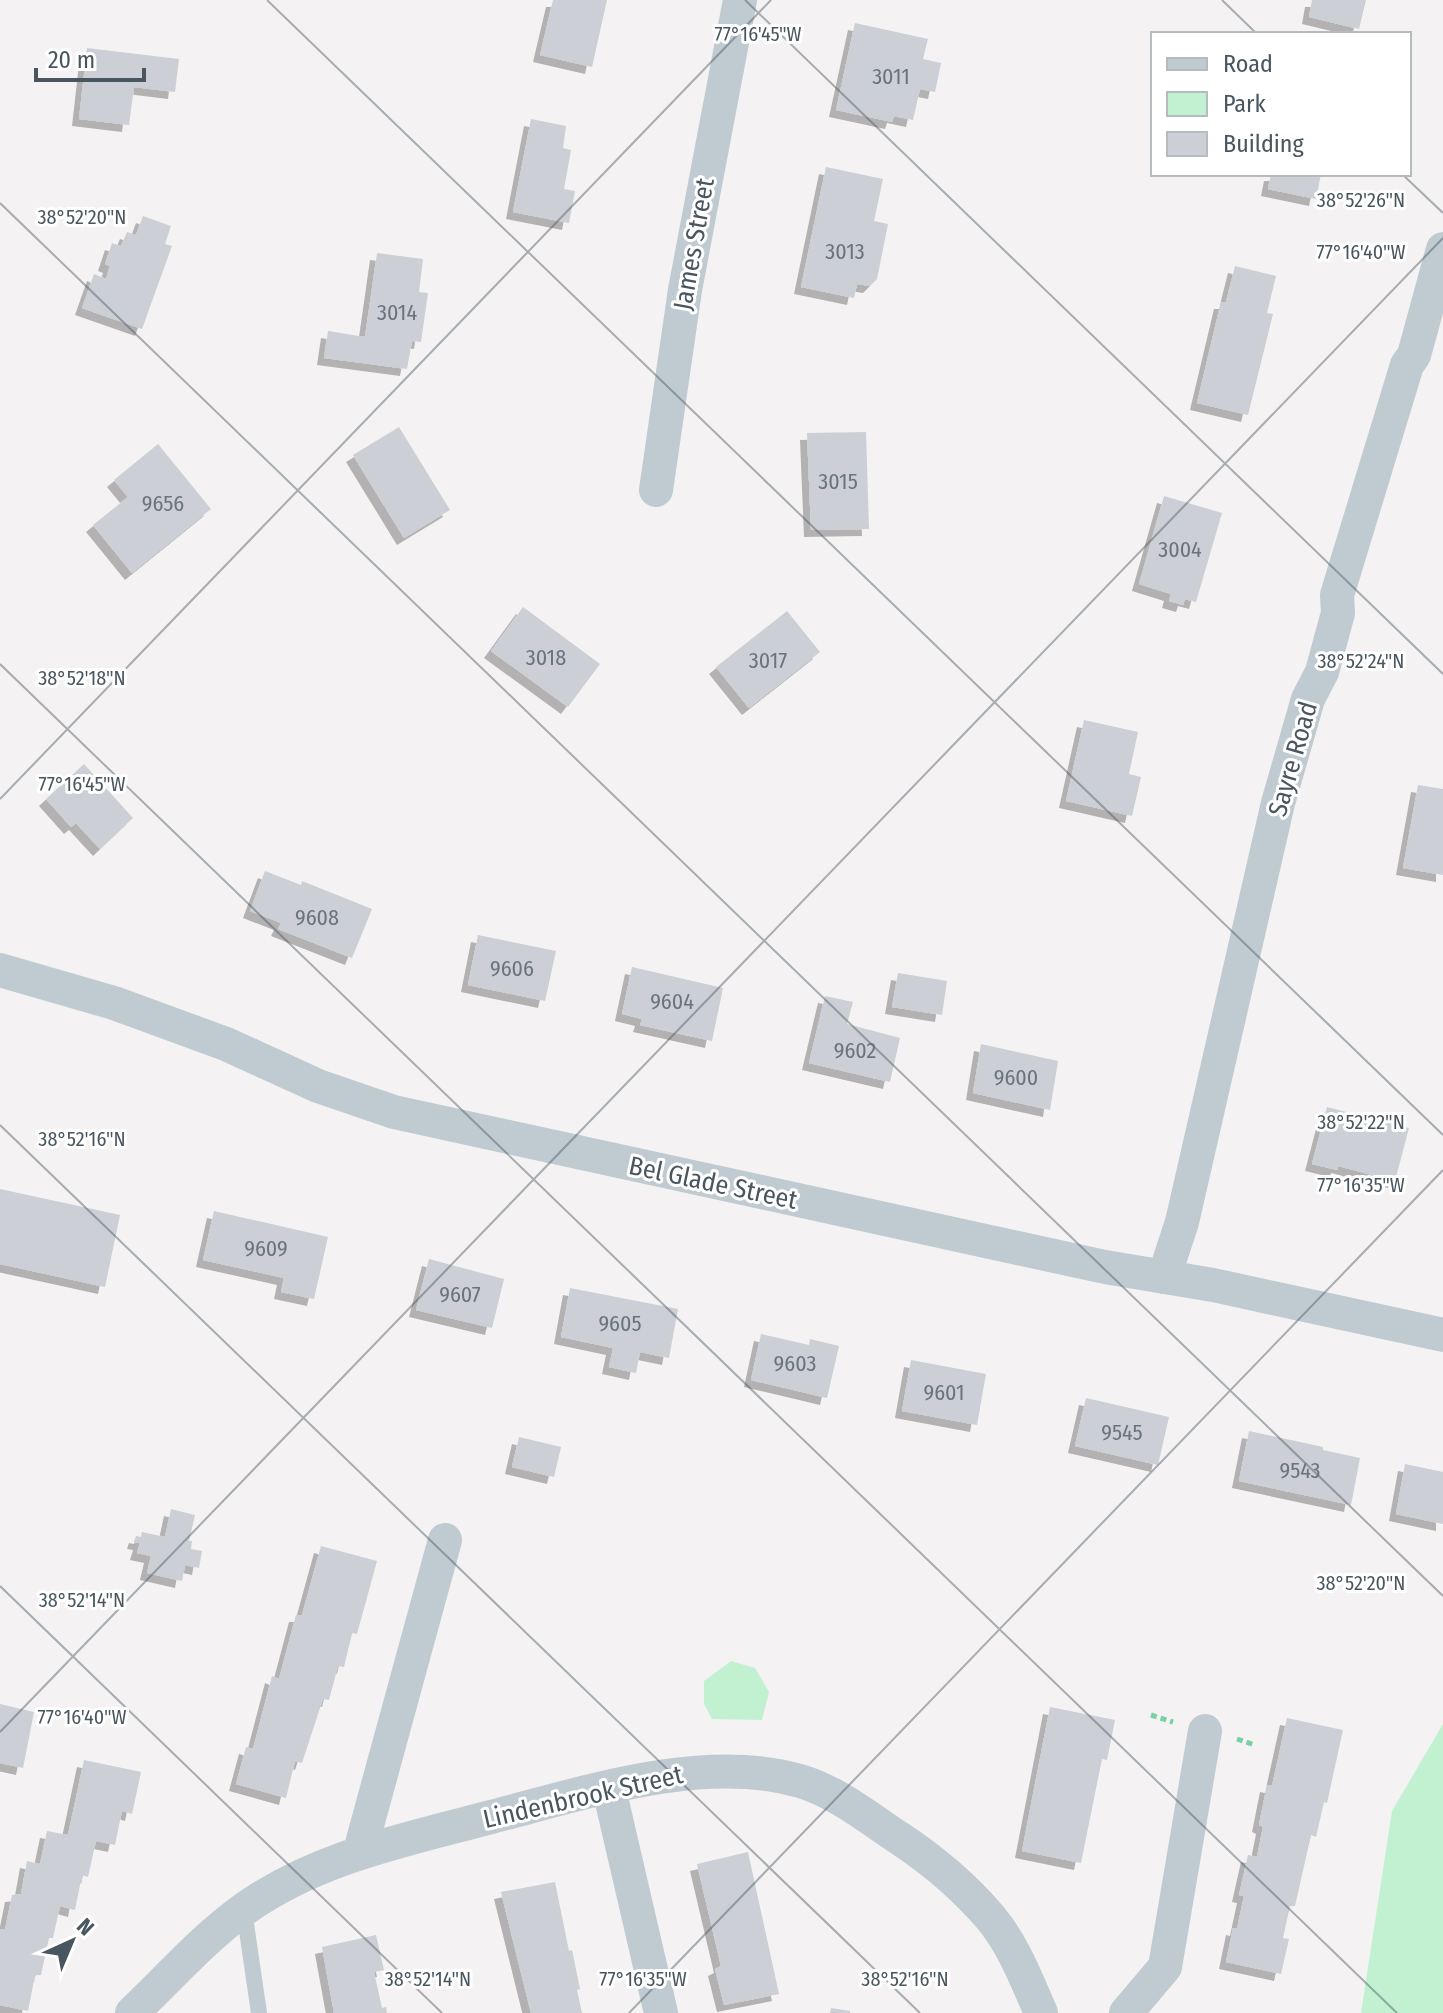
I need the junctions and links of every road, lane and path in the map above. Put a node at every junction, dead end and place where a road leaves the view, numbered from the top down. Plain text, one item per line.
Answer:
1 (740, 0) edge
2 (1443, 249) edge
3 (656, 490) dead end
4 (0, 970) edge
5 (1164, 1277) junction
6 (1443, 1335) edge
7 (445, 1540) dead end
8 (1205, 1731) dead end
9 (609, 1789) junction
10 (360, 1851) junction
11 (244, 1910) junction
12 (132, 2013) edge
13 (259, 2013) edge
14 (661, 2013) edge
15 (1041, 2013) edge
16 (1126, 2013) edge

1 - 3 street, James Street
2 - 5 street, Sayre Road
4 - 5 street, Bel Glade Street
5 - 6 street, Bel Glade Street
7 - 10 street
8 - 16 street
9 - 10 street, Lindenbrook Street
9 - 14 street
9 - 15 street, Lindenbrook Street
10 - 11 street, Lindenbrook Street
11 - 12 street, Lindenbrook Street
11 - 13 lane

